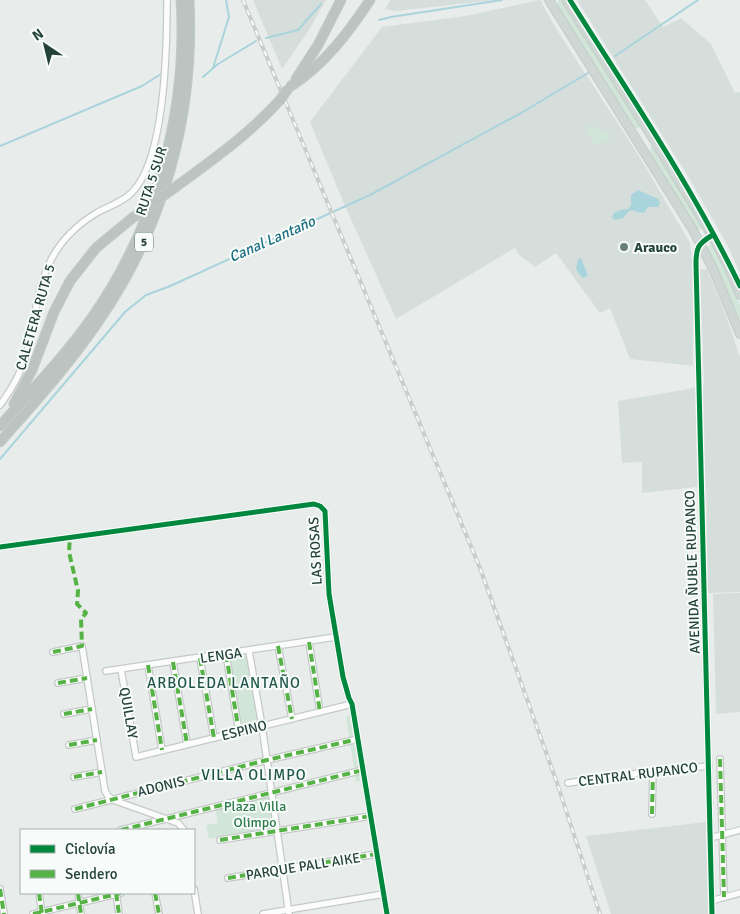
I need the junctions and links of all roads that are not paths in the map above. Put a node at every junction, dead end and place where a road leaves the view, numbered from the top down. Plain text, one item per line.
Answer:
1 (167, 0) edge
2 (181, 0) edge
3 (189, 0) edge
4 (341, 0) edge
5 (370, 0) edge
6 (549, 0) edge
7 (566, 0) edge
8 (289, 88) junction
9 (651, 133) junction
10 (638, 141) junction
11 (711, 236) junction
12 (700, 243) junction
13 (740, 294) edge
14 (740, 334) edge
15 (0, 405) edge
16 (1, 425) edge
17 (0, 442) edge
18 (0, 547) edge
19 (336, 637) junction
20 (308, 642) junction
21 (278, 646) junction
22 (249, 650) junction
23 (53, 652) dead end
24 (226, 654) junction
25 (200, 658) junction
26 (174, 662) junction
27 (148, 665) junction
28 (121, 669) junction
29 (106, 671) dead end
30 (87, 678) junction
31 (58, 683) dead end
32 (352, 704) junction
33 (92, 709) junction
34 (320, 712) junction
35 (64, 714) dead end
36 (292, 719) junction
37 (262, 726) junction
38 (240, 732) junction
39 (214, 738) junction
40 (358, 739) junction
41 (97, 740) junction
42 (187, 744) junction
43 (69, 745) dead end
44 (162, 750) junction
45 (136, 757) joint
46 (720, 759) dead end
47 (266, 760) junction
48 (709, 766) junction
49 (363, 770) junction
50 (653, 771) junction
51 (102, 772) junction
52 (74, 777) dead end
53 (568, 783) dead end
54 (271, 792) junction
55 (111, 799) junction
56 (75, 809) dead end
57 (652, 814) dead end
58 (371, 816) junction
59 (166, 819) junction
60 (125, 829) edge
61 (183, 829) edge
62 (740, 830) edge
63 (277, 831) junction
64 (722, 834) junction
65 (710, 838) junction
66 (220, 840) dead end
67 (377, 854) junction
68 (282, 869) junction
69 (228, 878) dead end
70 (0, 889) edge
71 (740, 893) edge
72 (39, 894) edge
73 (78, 894) edge
74 (114, 894) edge
75 (118, 894) edge
76 (155, 894) edge
77 (195, 894) edge
78 (384, 894) junction
79 (724, 898) junction
80 (711, 901) junction
81 (79, 903) junction
82 (288, 912) edge
83 (42, 913) edge
84 (4, 914) edge
85 (33, 914) edge
86 (81, 914) edge
87 (119, 914) edge
88 (159, 914) edge
89 (198, 914) edge
90 (263, 914) edge
91 (387, 914) edge
92 (712, 914) edge

1 - 15 street, CALETERA RUTA 5
2 - 16 highway, RUTA 5 SUR / 5
3 - 17 highway, RUTA 5 SUR / 5
4 - 8 highway
5 - 8 highway
6 - 10 main road
7 - 9 main road
8 - 16 highway, bridge
9 - 10 main road
9 - 11 main road
10 - 12 main road
11 - 12 street
11 - 13 main road
12 - 14 main road
12 - 48 street, AVENIDA ÑUBLE RUPANCO
18 - 19 street, LAS ROSAS
19 - 20 street, LENGA
19 - 32 street, LAS ROSAS
20 - 21 street, LENGA
20 - 34 street
21 - 22 street, LENGA
21 - 36 street
22 - 24 street, LENGA
22 - 37 street
23 - 30 street
24 - 25 street, LENGA
24 - 38 street
25 - 26 street, LENGA
25 - 39 street
26 - 27 street, LENGA
26 - 42 street
27 - 28 street, LENGA
27 - 44 street
28 - 29 street, LENGA
28 - 45 street, QUILLAY
30 - 31 street
30 - 33 street
32 - 34 street, ESPINO
32 - 40 street, LAS ROSAS
33 - 35 street
33 - 41 street
34 - 36 street, ESPINO
36 - 37 street, ESPINO
37 - 38 street, ESPINO
37 - 47 street
38 - 39 street, ESPINO
39 - 42 street, ESPINO
40 - 47 street, ADONIS
40 - 49 street, LAS ROSAS
41 - 43 street
41 - 51 street
42 - 44 street, ESPINO
44 - 45 street, ESPINO
46 - 64 street
47 - 54 street
47 - 55 street, ADONIS
48 - 50 street, CENTRAL RUPANCO
48 - 65 street, AVENIDA ÑUBLE RUPANCO
49 - 54 street
49 - 58 street, LAS ROSAS
50 - 53 street, CENTRAL RUPANCO
50 - 57 street
51 - 52 street
51 - 55 street
54 - 59 street
54 - 63 street
55 - 56 street, ADONIS
55 - 59 street
58 - 63 street
58 - 67 street, LAS ROSAS
59 - 60 street
59 - 61 street
62 - 64 street
63 - 66 street
63 - 68 street
64 - 65 street
64 - 79 street
65 - 80 street, AVENIDA ÑUBLE RUPANCO
67 - 68 street, PARQUE PALL AIKE
67 - 78 street, LAS ROSAS
68 - 69 street, PARQUE PALL AIKE
68 - 82 street
70 - 84 street
71 - 79 street
72 - 83 street
73 - 81 street
74 - 81 street
75 - 87 street
76 - 88 street
77 - 89 street
78 - 82 street
78 - 91 street, LAS ROSAS
79 - 80 street
80 - 92 street, AVENIDA ÑUBLE RUPANCO
81 - 83 street
81 - 86 street
82 - 90 street
83 - 85 street

